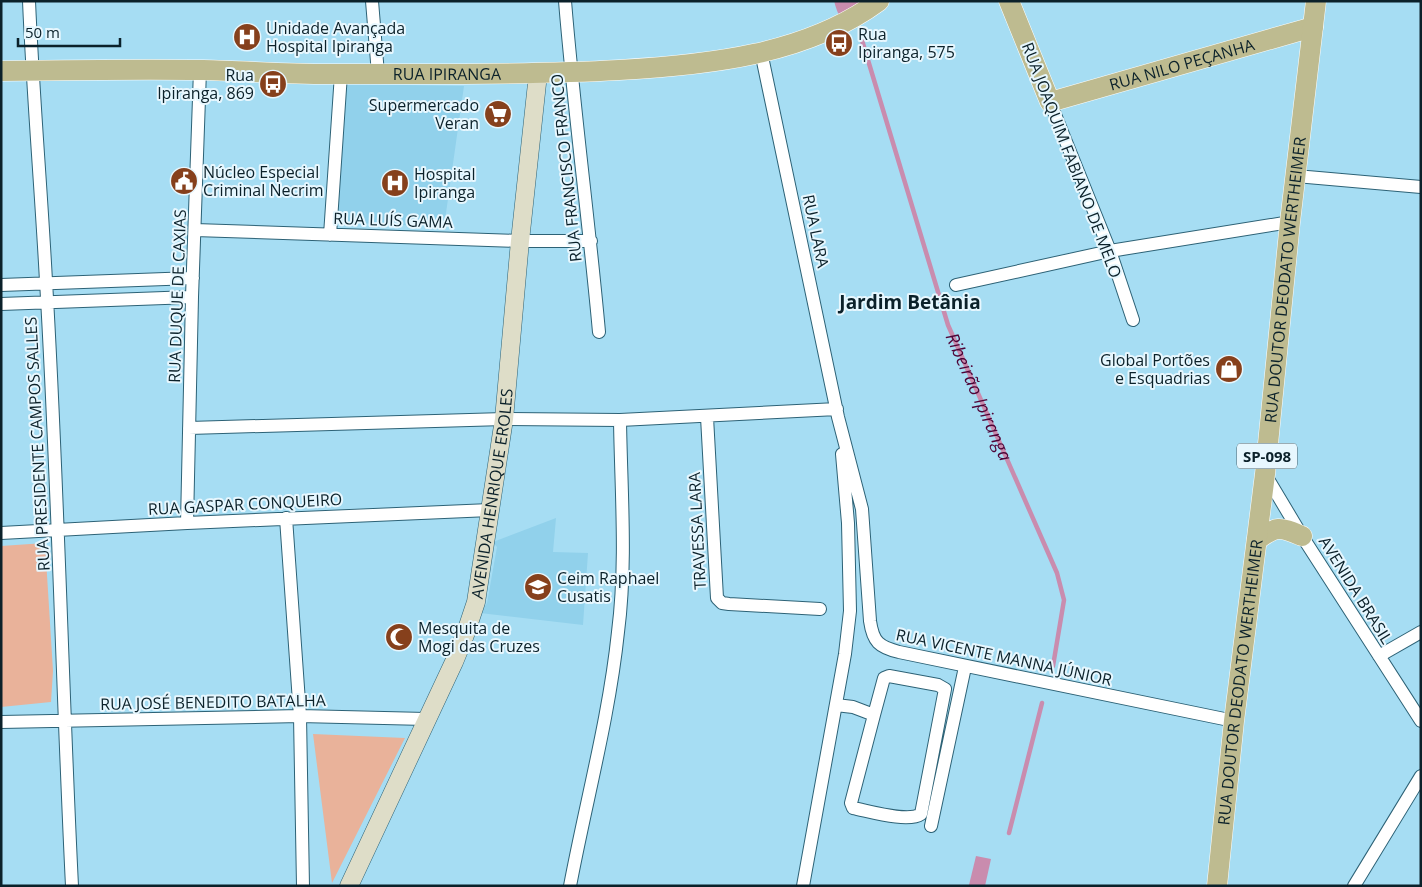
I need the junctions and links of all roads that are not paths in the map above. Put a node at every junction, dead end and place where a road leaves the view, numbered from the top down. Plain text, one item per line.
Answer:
1 (29, 1) edge
2 (372, 1) edge
3 (566, 1) edge
4 (879, 1) edge
5 (1010, 1) edge
6 (1316, 1) edge
7 (1313, 27) junction
8 (761, 52) junction
9 (32, 70) junction
10 (200, 70) junction
11 (1, 71) edge
12 (571, 73) junction
13 (341, 74) junction
14 (378, 74) junction
15 (538, 74) junction
16 (1050, 102) junction
17 (1296, 176) junction
18 (1421, 187) edge
19 (1290, 222) junction
20 (195, 230) junction
21 (330, 235) junction
22 (520, 241) junction
23 (591, 241) junction
24 (1110, 251) junction
25 (193, 278) junction
26 (46, 283) junction
27 (1, 285) edge
28 (956, 285) dead end
29 (192, 297) junction
30 (47, 302) junction
31 (1, 304) edge
32 (1134, 320) dead end
33 (599, 332) dead end
34 (838, 413) junction
35 (707, 417) junction
36 (504, 419) junction
37 (620, 420) junction
38 (189, 428) junction
39 (1265, 474) junction
40 (490, 510) junction
41 (286, 518) junction
42 (187, 522) junction
43 (58, 530) junction
44 (1, 533) edge
45 (1302, 536) junction
46 (1257, 540) junction
47 (820, 609) dead end
48 (1421, 632) edge
49 (1379, 656) junction
50 (964, 666) junction
51 (836, 705) junction
52 (874, 715) junction
53 (300, 716) junction
54 (426, 719) junction
55 (64, 720) junction
56 (1234, 721) junction
57 (1421, 721) edge
58 (1, 722) edge
59 (1421, 776) edge
60 (930, 826) dead end
61 (72, 886) edge
62 (303, 886) edge
63 (349, 886) edge
64 (570, 886) edge
65 (803, 886) edge
66 (1217, 886) edge
67 (1354, 886) edge

1 - 9 street, RUA PRESIDENTE CAMPOS SALLES
2 - 14 street
3 - 12 street, RUA FRANCISCO FRANCO
4 - 8 main road, RUA IPIRANGA
5 - 16 main road, RUA JOAQUIM FABIANO DE MELO
6 - 7 main road, RUA DOUTOR DEODATO WERTHEIMER / SP-098
7 - 16 main road, RUA NILO PEÇANHA
7 - 17 main road, RUA DOUTOR DEODATO WERTHEIMER / SP-098
8 - 12 main road, RUA IPIRANGA
8 - 34 street, RUA LARA
9 - 10 main road, RUA IPIRANGA
9 - 11 main road, RUA IPIRANGA
9 - 26 street, RUA PRESIDENTE CAMPOS SALLES
10 - 13 main road, RUA IPIRANGA
10 - 20 street, RUA DUQUE DE CAXIAS
12 - 15 main road, RUA IPIRANGA
12 - 23 street, RUA FRANCISCO FRANCO
13 - 14 main road, RUA IPIRANGA
13 - 21 street
14 - 15 main road, RUA IPIRANGA
15 - 22 main road, AVENIDA HENRIQUE EROLES
16 - 24 street, RUA JOAQUIM FABIANO DE MELO
17 - 18 street
17 - 19 main road, RUA DOUTOR DEODATO WERTHEIMER / SP-098
19 - 24 street
19 - 39 main road, RUA DOUTOR DEODATO WERTHEIMER / SP-098
20 - 21 street, RUA LUÍS GAMA
20 - 25 street, RUA DUQUE DE CAXIAS
21 - 22 street, RUA LUÍS GAMA
22 - 23 street, RUA LUÍS GAMA
22 - 36 main road, AVENIDA HENRIQUE EROLES
23 - 33 street, RUA FRANCISCO FRANCO
24 - 28 street
24 - 32 street, RUA JOAQUIM FABIANO DE MELO
25 - 26 street
25 - 29 street, RUA DUQUE DE CAXIAS
26 - 27 street
26 - 30 street, RUA PRESIDENTE CAMPOS SALLES
29 - 30 street
29 - 38 street, RUA DUQUE DE CAXIAS
30 - 31 street
30 - 43 street, RUA PRESIDENTE CAMPOS SALLES
34 - 35 street
34 - 50 street, RUA VICENTE MANNA JÚNIOR
34 - 51 street
35 - 37 street
35 - 47 street, TRAVESSA LARA
36 - 37 street
36 - 38 street
36 - 40 main road, AVENIDA HENRIQUE EROLES
37 - 64 street
38 - 42 street, RUA DUQUE DE CAXIAS
39 - 45 street, AVENIDA BRASIL
39 - 46 main road, RUA DOUTOR DEODATO WERTHEIMER / SP-098
40 - 41 street, RUA GASPAR CONQUEIRO
40 - 54 main road, AVENIDA HENRIQUE EROLES
41 - 42 street, RUA GASPAR CONQUEIRO
41 - 53 street
42 - 43 street, RUA GASPAR CONQUEIRO
43 - 44 street, RUA GASPAR CONQUEIRO
43 - 55 street, RUA PRESIDENTE CAMPOS SALLES
45 - 46 main road
45 - 49 street, AVENIDA BRASIL
46 - 56 main road, RUA DOUTOR DEODATO WERTHEIMER / SP-098
48 - 49 street
49 - 57 street, AVENIDA BRASIL
50 - 56 street, RUA VICENTE MANNA JÚNIOR
50 - 60 street
51 - 52 street
51 - 65 street
52 - 52 street
53 - 54 street, RUA JOSÉ BENEDITO BATALHA
53 - 55 street, RUA JOSÉ BENEDITO BATALHA
53 - 62 street
54 - 63 main road, AVENIDA HENRIQUE EROLES
55 - 58 street, RUA JOSÉ BENEDITO BATALHA
55 - 61 street, RUA PRESIDENTE CAMPOS SALLES
56 - 66 main road, RUA DOUTOR DEODATO WERTHEIMER / SP-098
59 - 67 street

